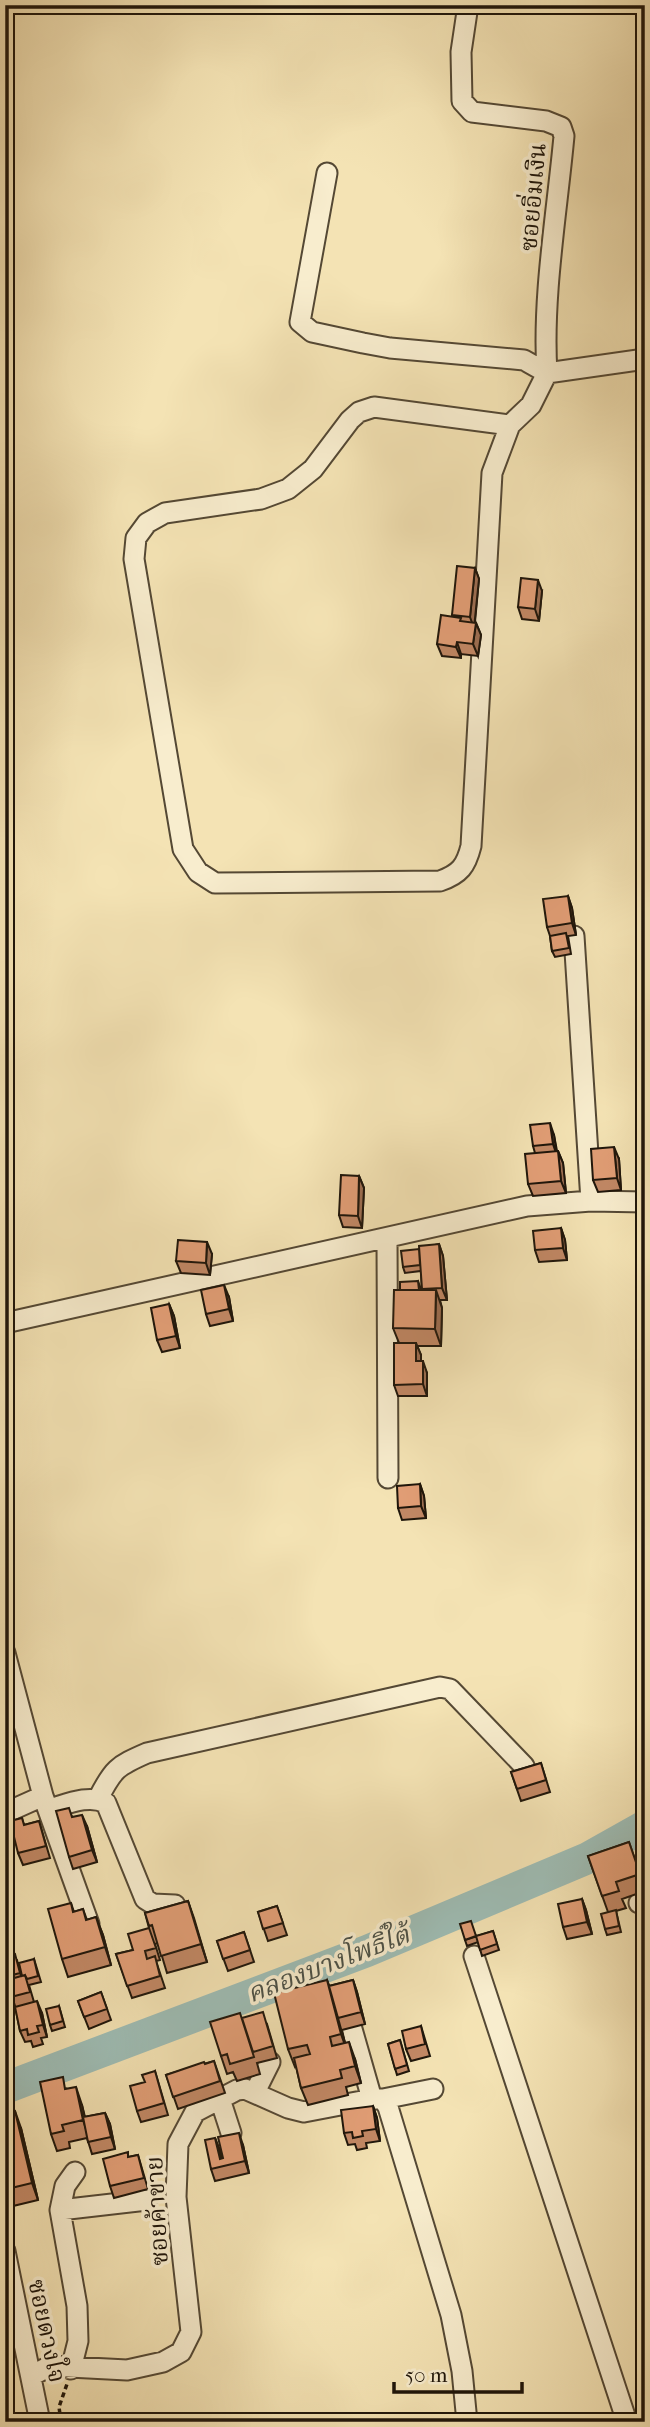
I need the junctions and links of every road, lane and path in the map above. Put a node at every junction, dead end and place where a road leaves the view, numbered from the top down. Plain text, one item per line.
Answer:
1 (468, 5) edge
2 (327, 173) dead end
3 (645, 359) edge
4 (547, 373) junction
5 (510, 425) junction
6 (574, 936) dead end
7 (590, 1201) junction
8 (645, 1202) edge
9 (387, 1239) junction
10 (5, 1323) edge
11 (388, 1478) dead end
12 (5, 1653) edge
13 (524, 1766) edge
14 (98, 1799) junction
15 (47, 1802) junction
16 (5, 1813) edge
17 (175, 1905) edge
18 (89, 1924) edge
19 (474, 1956) dead end
20 (352, 2029) dead end
21 (270, 2062) dead end
22 (433, 2089) dead end
23 (255, 2092) junction
24 (220, 2099) junction
25 (378, 2099) junction
26 (231, 2133) edge
27 (75, 2172) dead end
28 (146, 2200) dead end
29 (60, 2210) junction
30 (5, 2251) edge
31 (71, 2369) junction
32 (32, 2376) junction
33 (40, 2422) edge
34 (61, 2422) edge
35 (467, 2422) edge
36 (627, 2422) edge

1 - 4 street, ซอยอิ่มเงิน
2 - 4 street
3 - 4 street
4 - 5 street
5 - 5 street
6 - 7 street
7 - 8 street
7 - 9 street
9 - 10 street
9 - 11 street
12 - 15 street
13 - 14 street
14 - 15 street
14 - 17 street
15 - 16 street
15 - 18 street
19 - 36 street
20 - 25 street
21 - 23 street
22 - 25 street
23 - 24 street, ซอยค้าขาย
23 - 25 street
24 - 26 street
24 - 31 street, ซอยค้าขาย
25 - 35 street
27 - 29 street
28 - 29 street
29 - 31 street
30 - 32 street, ซอยดวงใจ
31 - 32 street, ซอยค้าขาย
31 - 34 path
32 - 33 street, ซอยดวงใจ

